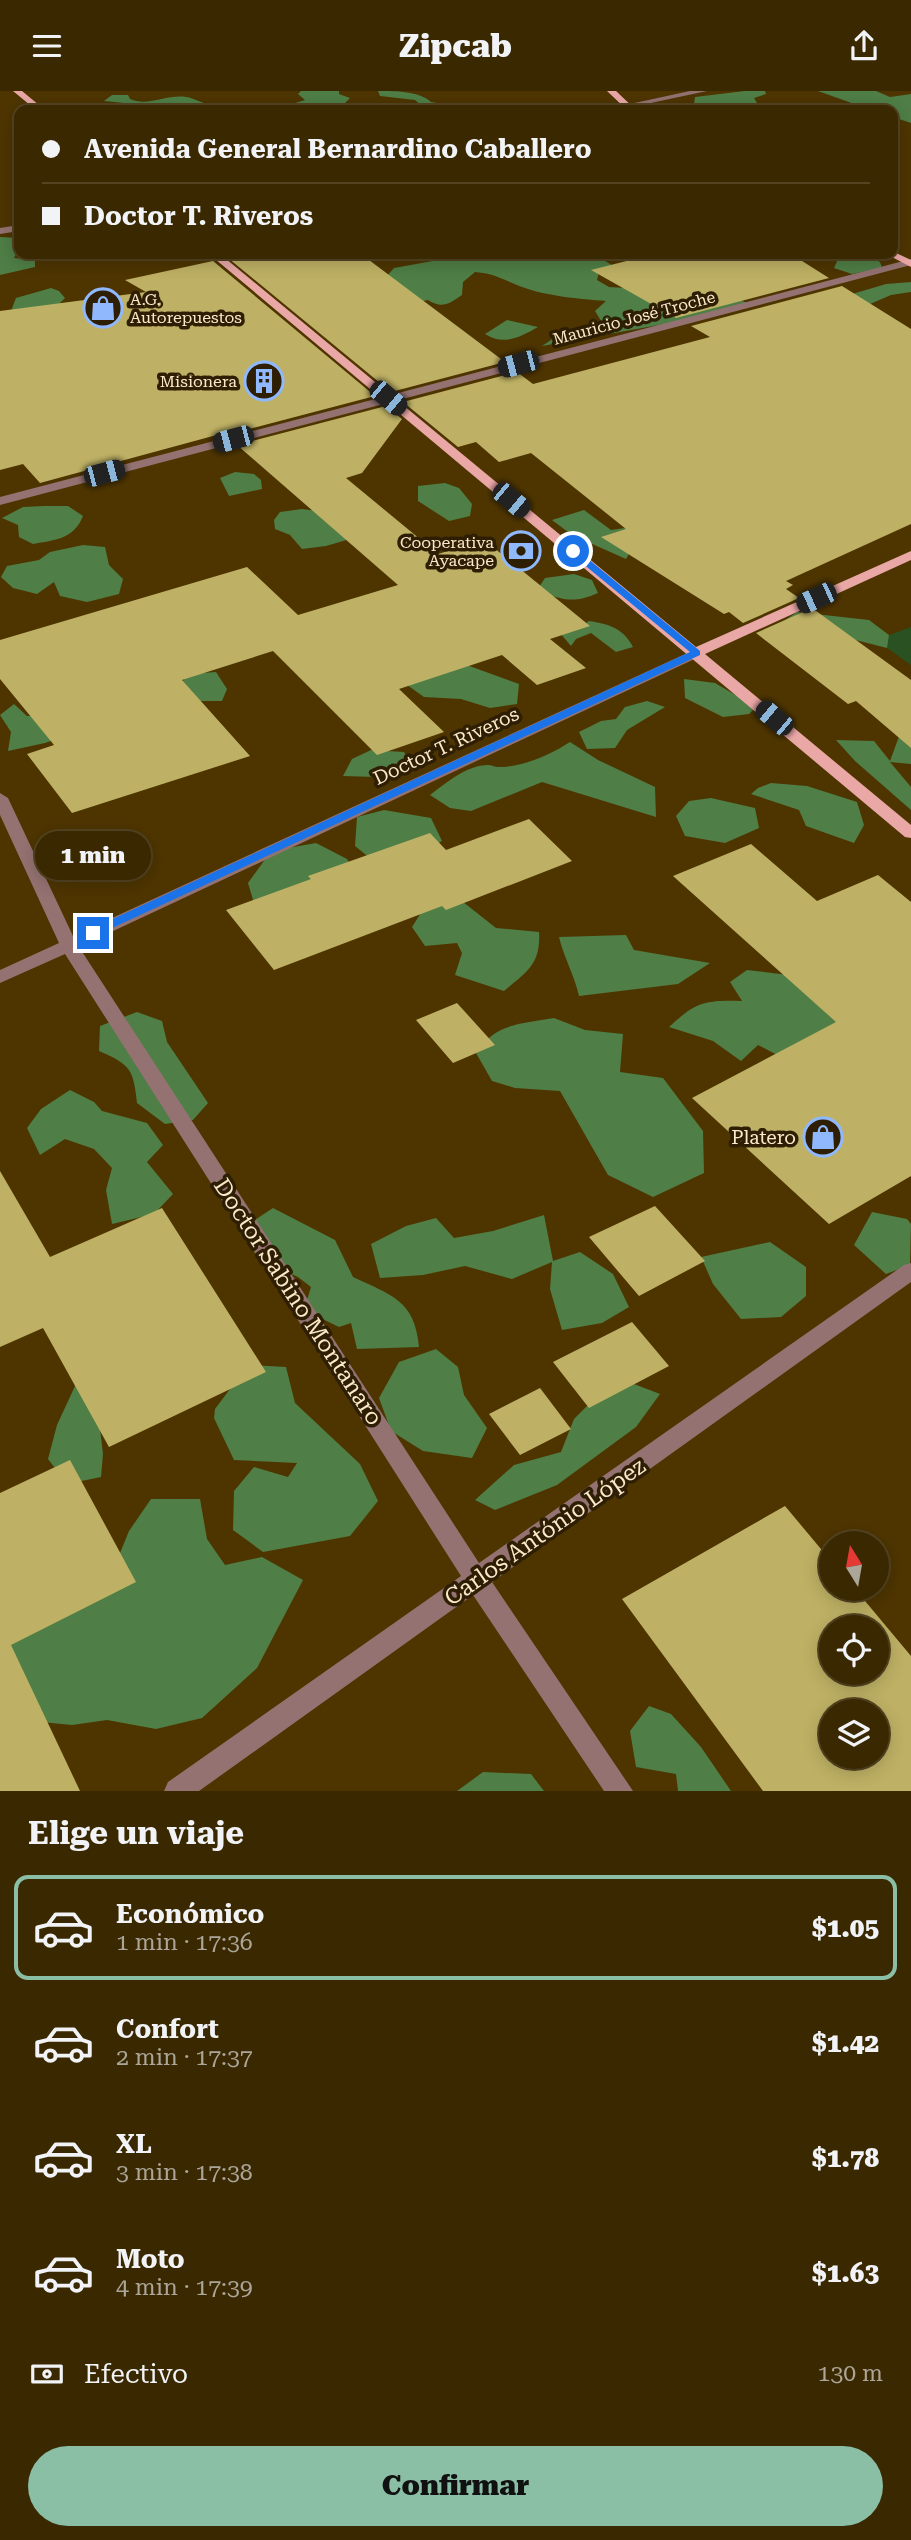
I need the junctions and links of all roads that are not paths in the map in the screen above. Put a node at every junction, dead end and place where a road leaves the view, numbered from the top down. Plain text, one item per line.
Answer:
1 (18, 91) edge
2 (611, 91) edge
3 (703, 91) edge
4 (35, 105) edge
5 (627, 105) edge
6 (643, 105) edge
7 (220, 259) edge
8 (910, 263) edge
9 (388, 398) junction
10 (0, 501) edge
11 (911, 555) edge
12 (696, 653) junction
13 (0, 798) edge
14 (911, 833) edge
15 (68, 944) junction
16 (0, 977) edge
17 (911, 1271) edge
18 (477, 1581) junction
19 (177, 1791) edge
20 (620, 1791) edge

1 - 4 main road
2 - 5 main road
3 - 6 street
7 - 9 main road
8 - 9 street, Mauricio José Troche
9 - 10 street, Mauricio José Troche
9 - 12 main road
11 - 12 main road, Doctor T. Riveros
12 - 14 main road
12 - 15 street, Doctor T. Riveros
13 - 15 street, Doctor Sabino Montanaro
15 - 16 street, Doctor T. Riveros
15 - 18 street, Doctor Sabino Montanaro
17 - 18 street, Carlos António López
18 - 19 street, Carlos António López
18 - 20 street, Doctor Sabino Montanaro

